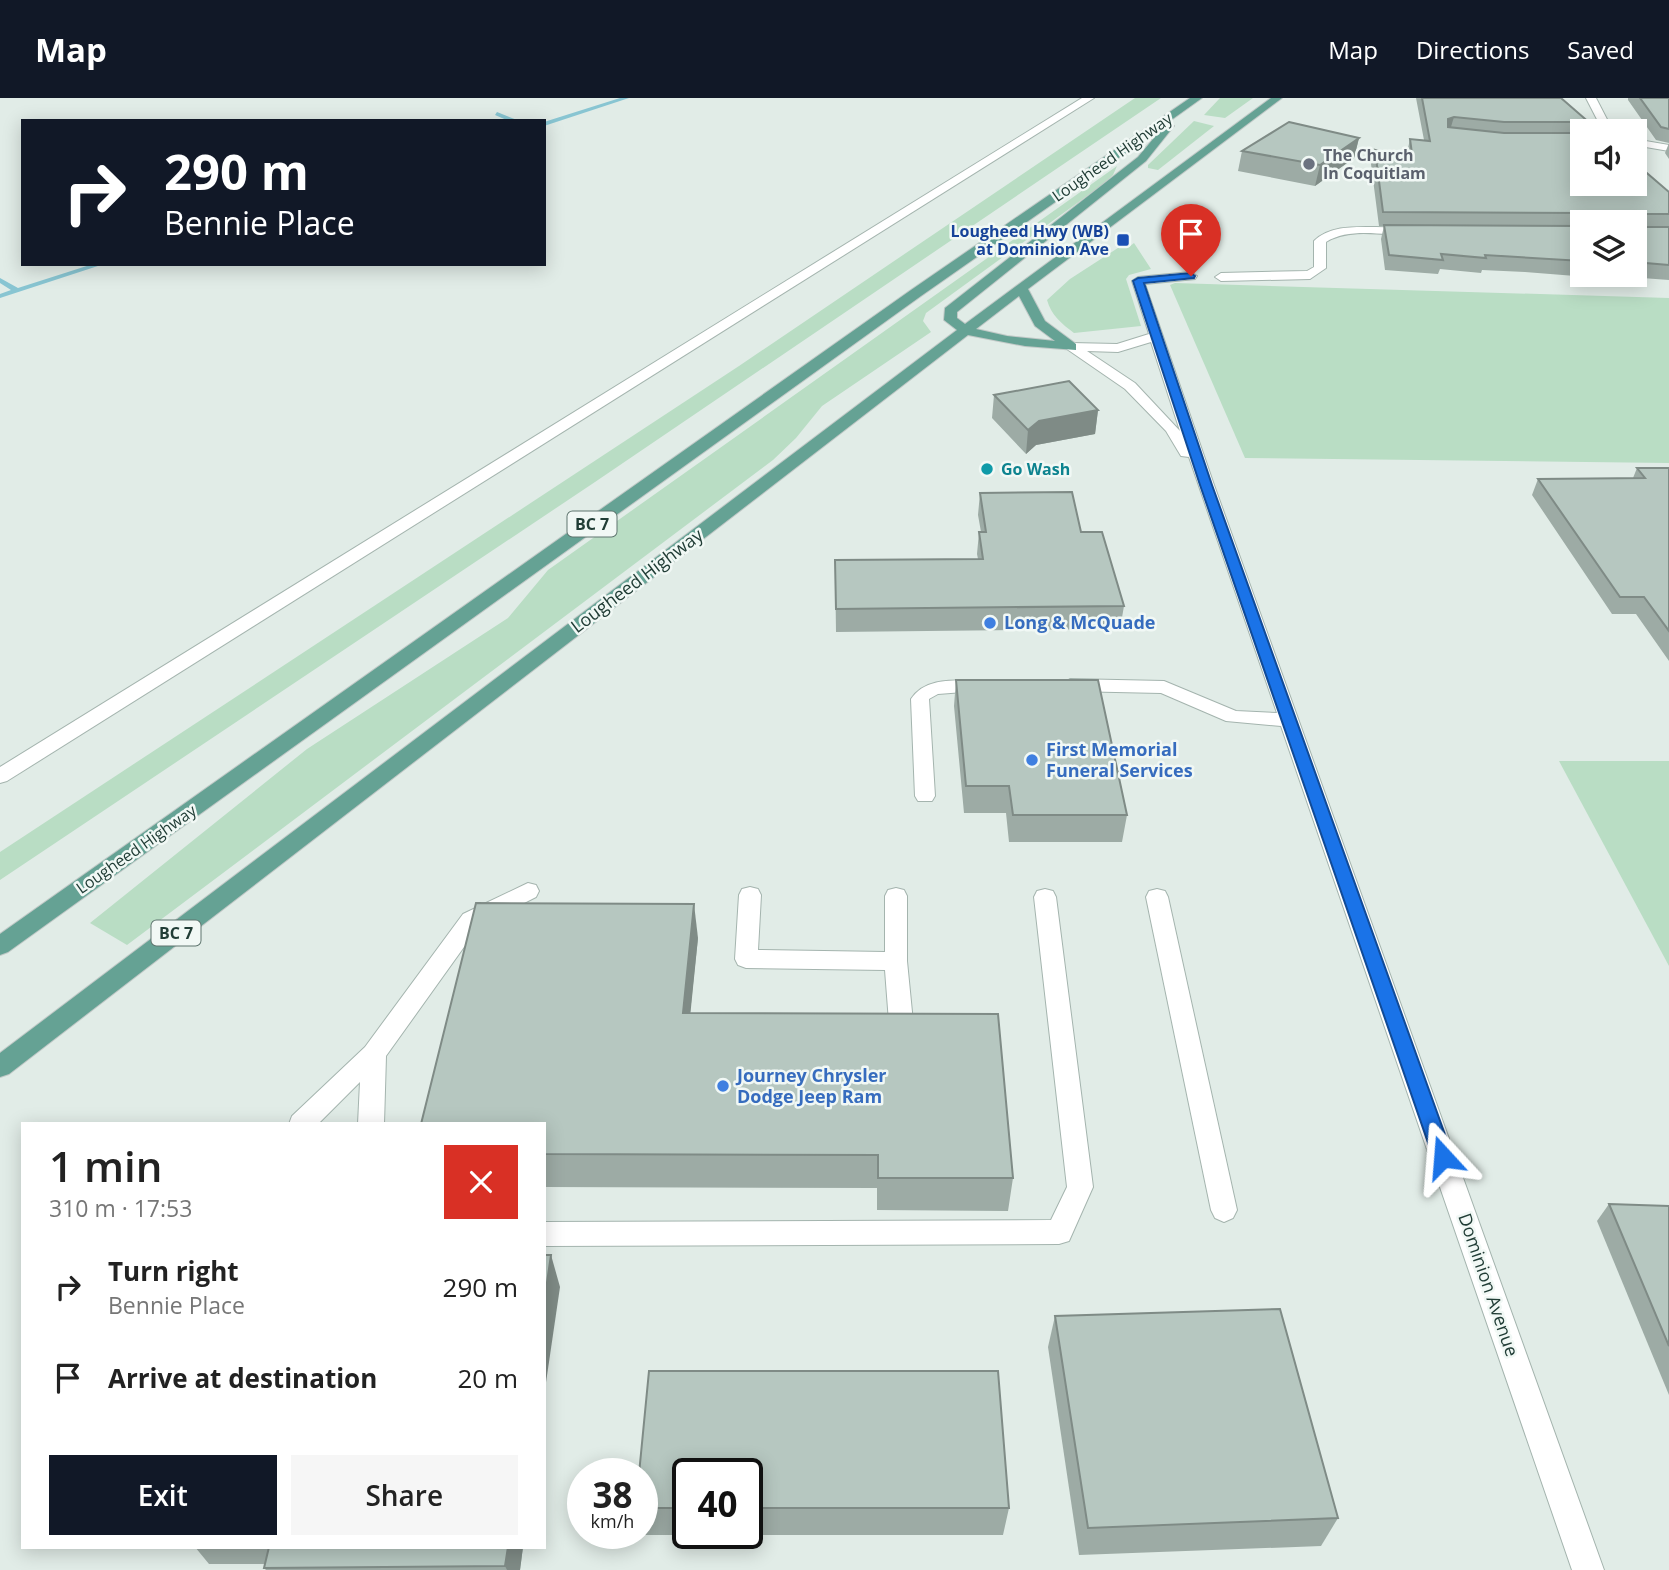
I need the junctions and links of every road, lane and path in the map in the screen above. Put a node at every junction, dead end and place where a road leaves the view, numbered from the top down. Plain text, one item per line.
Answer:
1 (1089, 98) edge
2 (1277, 98) edge
3 (1591, 98) edge
4 (1192, 102) edge
5 (1602, 119) edge
6 (1647, 144) edge
7 (1669, 148) edge
8 (1423, 232) edge
9 (1191, 276) dead end
10 (1221, 277) dead end
11 (1021, 289) junction
12 (966, 330) junction
13 (1156, 335) junction
14 (1071, 347) junction
15 (1206, 485) junction
16 (1006, 685) edge
17 (1047, 685) edge
18 (1289, 720) junction
19 (0, 776) edge
20 (925, 796) dead end
21 (528, 891) dead end
22 (750, 895) dead end
23 (895, 896) dead end
24 (1045, 897) dead end
25 (1157, 897) dead end
26 (0, 946) edge
27 (896, 961) junction
28 (901, 1022) edge
29 (374, 1054) junction
30 (0, 1067) edge
31 (303, 1122) edge
32 (371, 1122) edge
33 (1224, 1210) dead end
34 (546, 1234) edge
35 (1588, 1570) edge

1 - 19 street
2 - 11 main road, Lougheed Highway / BC 7
3 - 5 street
4 - 12 main road
4 - 26 main road, Lougheed Highway / BC 7
6 - 7 street
8 - 10 street
9 - 13 street, Dominion Avenue
11 - 12 main road, Lougheed Highway / BC 7
11 - 14 main road
12 - 14 main road
12 - 30 main road, Lougheed Highway / BC 7
13 - 14 street
13 - 15 street, Dominion Avenue
14 - 15 street, Dominion Avenue
15 - 18 street, Dominion Avenue
16 - 20 street
17 - 18 street
18 - 35 street, Dominion Avenue
21 - 29 street
22 - 27 street
23 - 27 street
24 - 34 street
25 - 33 street
27 - 28 street
29 - 31 street
29 - 32 street

